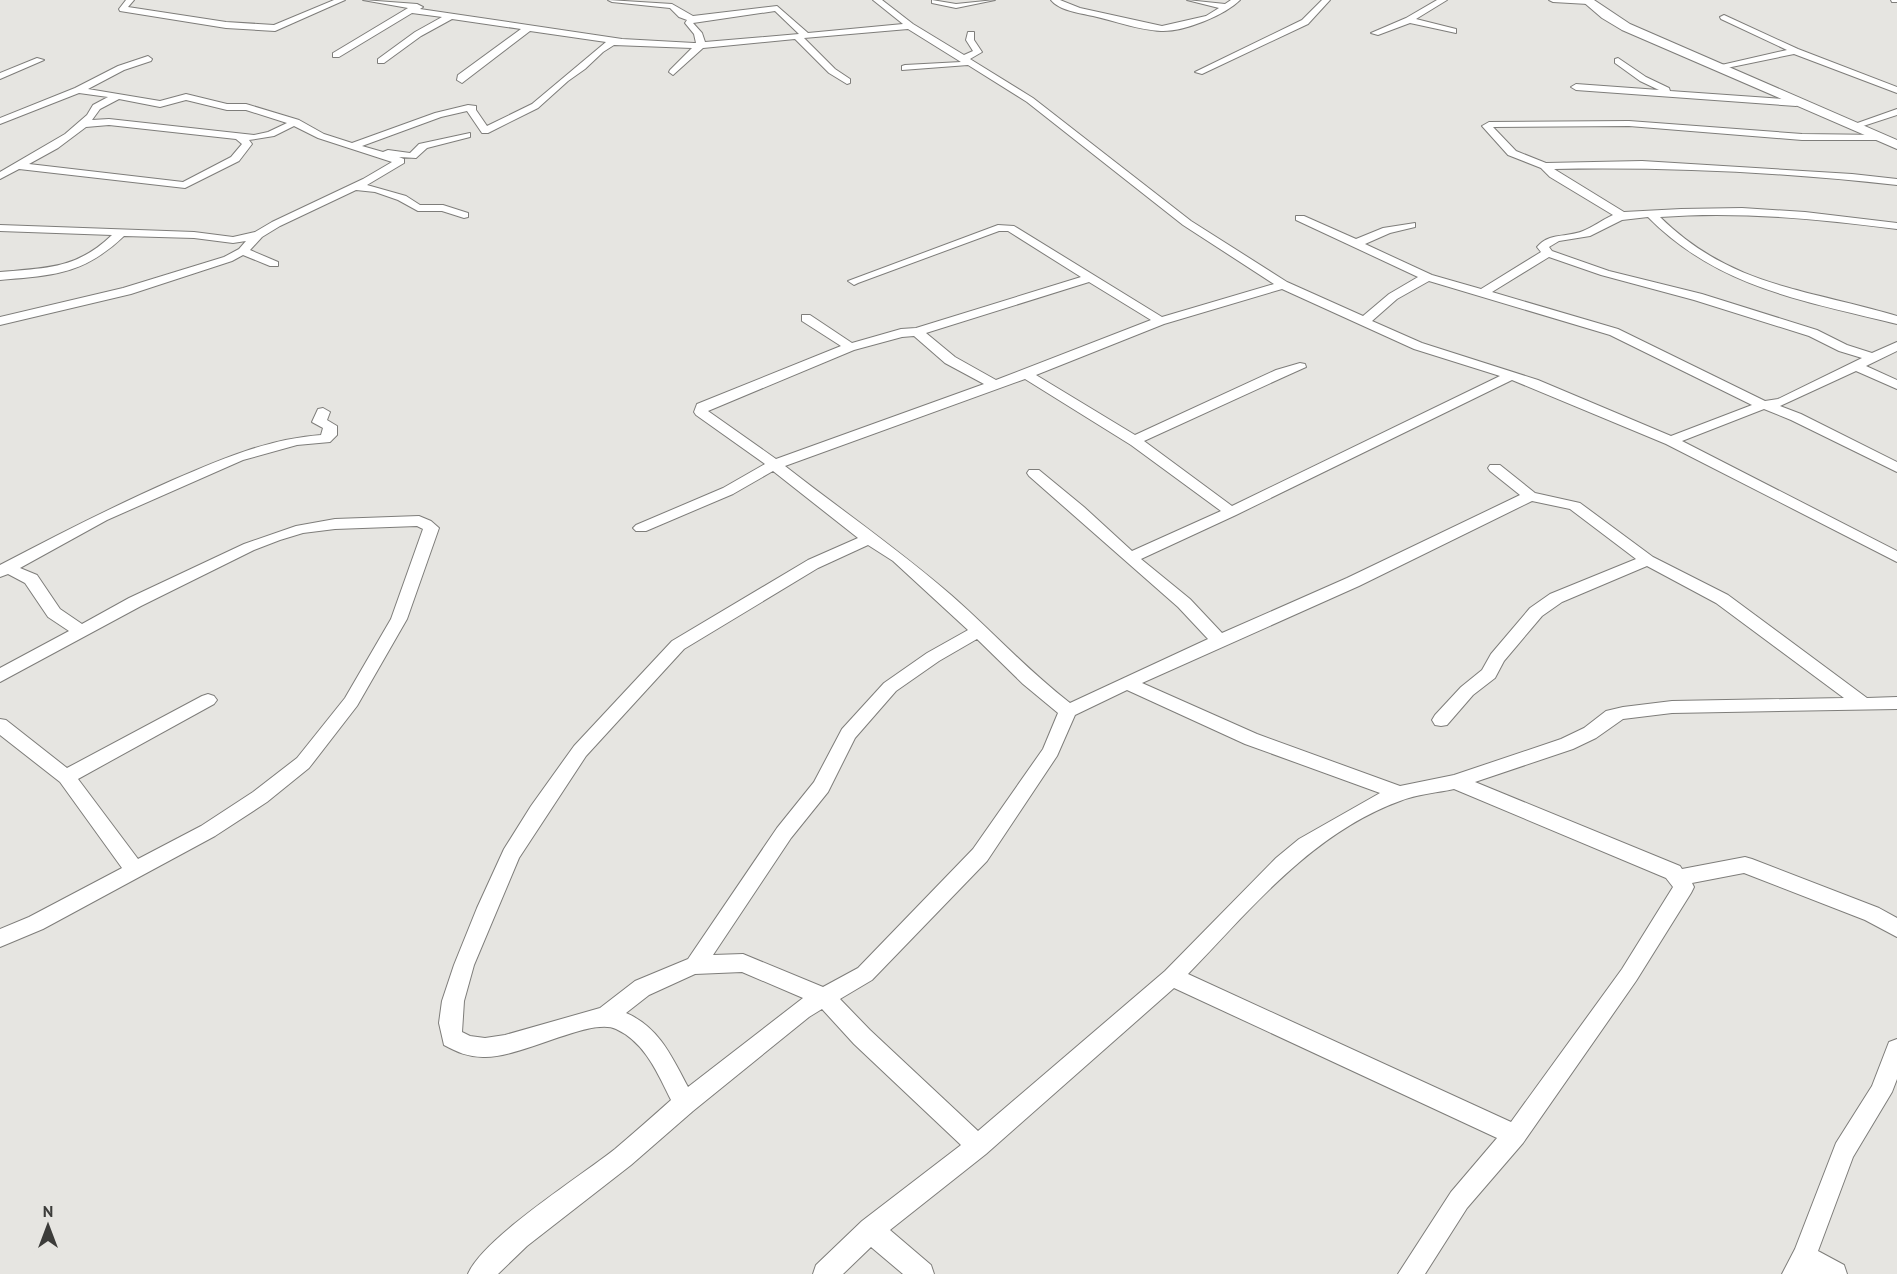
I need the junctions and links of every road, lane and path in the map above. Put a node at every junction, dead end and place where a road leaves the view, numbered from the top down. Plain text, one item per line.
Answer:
1 (130, 0) edge
2 (340, 0) edge
3 (367, 0) edge
4 (612, 0) edge
5 (877, 0) edge
6 (991, 0) edge
7 (1055, 0) edge
8 (1191, 0) edge
9 (1236, 0) edge
10 (1326, 0) edge
11 (1443, 0) edge
12 (1553, 0) edge
13 (1587, 1) edge
14 (935, 2) dead end
15 (667, 3) edge
16 (774, 3) edge
17 (412, 5) edge
18 (1228, 7) junction
19 (449, 15) junction
20 (1724, 17) dead end
21 (692, 19) junction
22 (1409, 20) junction
23 (910, 26) junction
24 (530, 27) junction
25 (1453, 31) dead end
26 (1375, 33) dead end
27 (971, 34) dead end
28 (801, 36) junction
29 (607, 41) junction
30 (701, 45) junction
31 (1795, 51) junction
32 (336, 55) dead end
33 (148, 59) dead end
34 (40, 60) dead end
35 (381, 61) dead end
36 (967, 61) junction
37 (1618, 61) dead end
38 (905, 68) dead end
39 (1720, 69) junction
40 (943, 70) dead end
41 (673, 72) dead end
42 (1199, 72) dead end
43 (0, 76) edge
44 (462, 80) dead end
45 (847, 81) dead end
46 (1576, 87) dead end
47 (78, 90) junction
48 (1897, 90) edge
49 (1675, 95) junction
50 (119, 96) junction
51 (1796, 103) junction
52 (1897, 111) edge
53 (0, 121) edge
54 (296, 122) junction
55 (85, 124) junction
56 (1854, 126) junction
57 (467, 135) dead end
58 (240, 137) junction
59 (1879, 137) junction
60 (358, 145) junction
61 (1897, 146) edge
62 (17, 166) junction
63 (1545, 166) junction
64 (0, 176) edge
65 (1897, 182) edge
66 (353, 186) junction
67 (464, 214) dead end
68 (1651, 214) junction
69 (1622, 216) junction
70 (1300, 218) dead end
71 (1411, 225) dead end
72 (1897, 226) edge
73 (0, 228) edge
74 (122, 232) junction
75 (247, 242) junction
76 (1357, 243) junction
77 (1548, 253) junction
78 (274, 264) dead end
79 (0, 276) edge
80 (1428, 277) junction
81 (1090, 278) junction
82 (854, 280) dead end
83 (1283, 285) junction
84 (1484, 292) junction
85 (806, 318) dead end
86 (1897, 320) edge
87 (0, 321) edge
88 (1160, 321) junction
89 (1363, 322) junction
90 (917, 332) junction
91 (1897, 346) edge
92 (850, 347) junction
93 (1874, 358) junction
94 (1856, 366) junction
95 (1300, 367) dead end
96 (1026, 374) junction
97 (1510, 376) junction
98 (995, 385) junction
99 (1897, 385) edge
100 (1763, 405) junction
101 (323, 412) dead end
102 (1133, 441) junction
103 (1671, 441) junction
104 (774, 465) junction
105 (1495, 468) dead end
106 (1897, 468) edge
107 (1034, 473) dead end
108 (1530, 496) junction
109 (1231, 512) junction
110 (641, 528) dead end
111 (869, 539) junction
112 (1897, 556) edge
113 (1130, 558) junction
114 (1648, 560) junction
115 (4, 570) edge
116 (978, 631) junction
117 (82, 632) junction
118 (1220, 641) junction
119 (0, 676) edge
120 (1129, 684) junction
121 (208, 700) dead end
122 (1897, 703) edge
123 (1863, 704) junction
124 (1068, 711) junction
125 (1441, 720) dead end
126 (0, 725) edge
127 (66, 777) junction
128 (1455, 782) junction
129 (1399, 793) junction
130 (135, 870) junction
131 (1679, 878) junction
132 (1897, 927) edge
133 (0, 938) edge
134 (695, 965) junction
135 (1172, 977) junction
136 (824, 997) junction
137 (604, 1017) junction
138 (1897, 1049) edge
139 (685, 1103) junction
140 (1515, 1135) junction
141 (978, 1146) junction
142 (871, 1230) junction
143 (1799, 1265) edge
144 (480, 1274) edge
145 (825, 1274) edge
146 (922, 1274) edge
147 (1410, 1274) edge
148 (1834, 1274) edge

1 - 2 street
3 - 17 street
4 - 15 street
5 - 23 street
6 - 14 street
7 - 18 street
8 - 18 street
9 - 18 street
10 - 42 street
11 - 22 street
12 - 13 street
13 - 39 street
15 - 21 street
16 - 21 street
16 - 28 street
17 - 19 street
17 - 32 street
19 - 24 street
19 - 35 street
20 - 31 street
21 - 30 street
22 - 25 street
22 - 26 street
23 - 28 street
23 - 36 street
24 - 29 street
24 - 44 street
27 - 36 street
28 - 30 street
28 - 45 street
29 - 30 street
29 - 60 street
30 - 41 street
31 - 39 street
31 - 48 street
33 - 47 street
34 - 43 street
36 - 38 street
36 - 40 street
36 - 83 street
37 - 49 street
39 - 51 street
46 - 49 street
47 - 50 street
47 - 53 street
49 - 51 street
50 - 54 street
50 - 55 street
51 - 56 street
52 - 56 street
54 - 58 street
54 - 60 street
55 - 58 street
55 - 62 street
56 - 59 street
57 - 60 street
58 - 62 street
59 - 61 street
59 - 63 street
60 - 66 street
62 - 64 street
63 - 65 street
63 - 69 street
66 - 67 street
66 - 75 street
68 - 69 street
68 - 72 street
68 - 86 street
69 - 77 street
70 - 76 street
71 - 76 street
73 - 74 street
74 - 75 street
74 - 79 street
75 - 78 street
75 - 87 street
76 - 80 street
77 - 84 street
77 - 93 street
80 - 84 street
80 - 89 street
81 - 82 street
81 - 88 street
81 - 90 street
83 - 88 street
83 - 89 street
84 - 100 street
85 - 92 street
88 - 96 street
89 - 97 street
90 - 92 street
90 - 98 street
91 - 93 street
92 - 104 street
93 - 94 street
94 - 99 street
94 - 100 street
95 - 102 street
96 - 98 street
96 - 102 street
97 - 103 street
97 - 109 street
98 - 104 street
100 - 103 street
100 - 106 street
101 - 115 street
102 - 109 street
103 - 112 street
104 - 110 street
104 - 111 street
105 - 108 street
107 - 113 street
108 - 114 street
108 - 118 street
109 - 113 street
111 - 116 street
111 - 137 street
113 - 118 street
114 - 123 street
114 - 125 street
115 - 117 street
116 - 124 street
116 - 134 street
117 - 119 street
117 - 130 street
118 - 120 street
120 - 124 street
120 - 129 street
121 - 127 street
122 - 123 street
123 - 128 street
124 - 136 street
126 - 127 street
127 - 130 street
128 - 129 street
128 - 131 street
129 - 135 street
130 - 133 street
131 - 132 street
131 - 140 street
134 - 136 street
134 - 137 street
135 - 140 street
135 - 141 street
136 - 139 street
136 - 141 street
137 - 139 street
138 - 143 street
139 - 144 street
140 - 147 street
141 - 142 street
142 - 145 street
142 - 146 street
143 - 148 street

